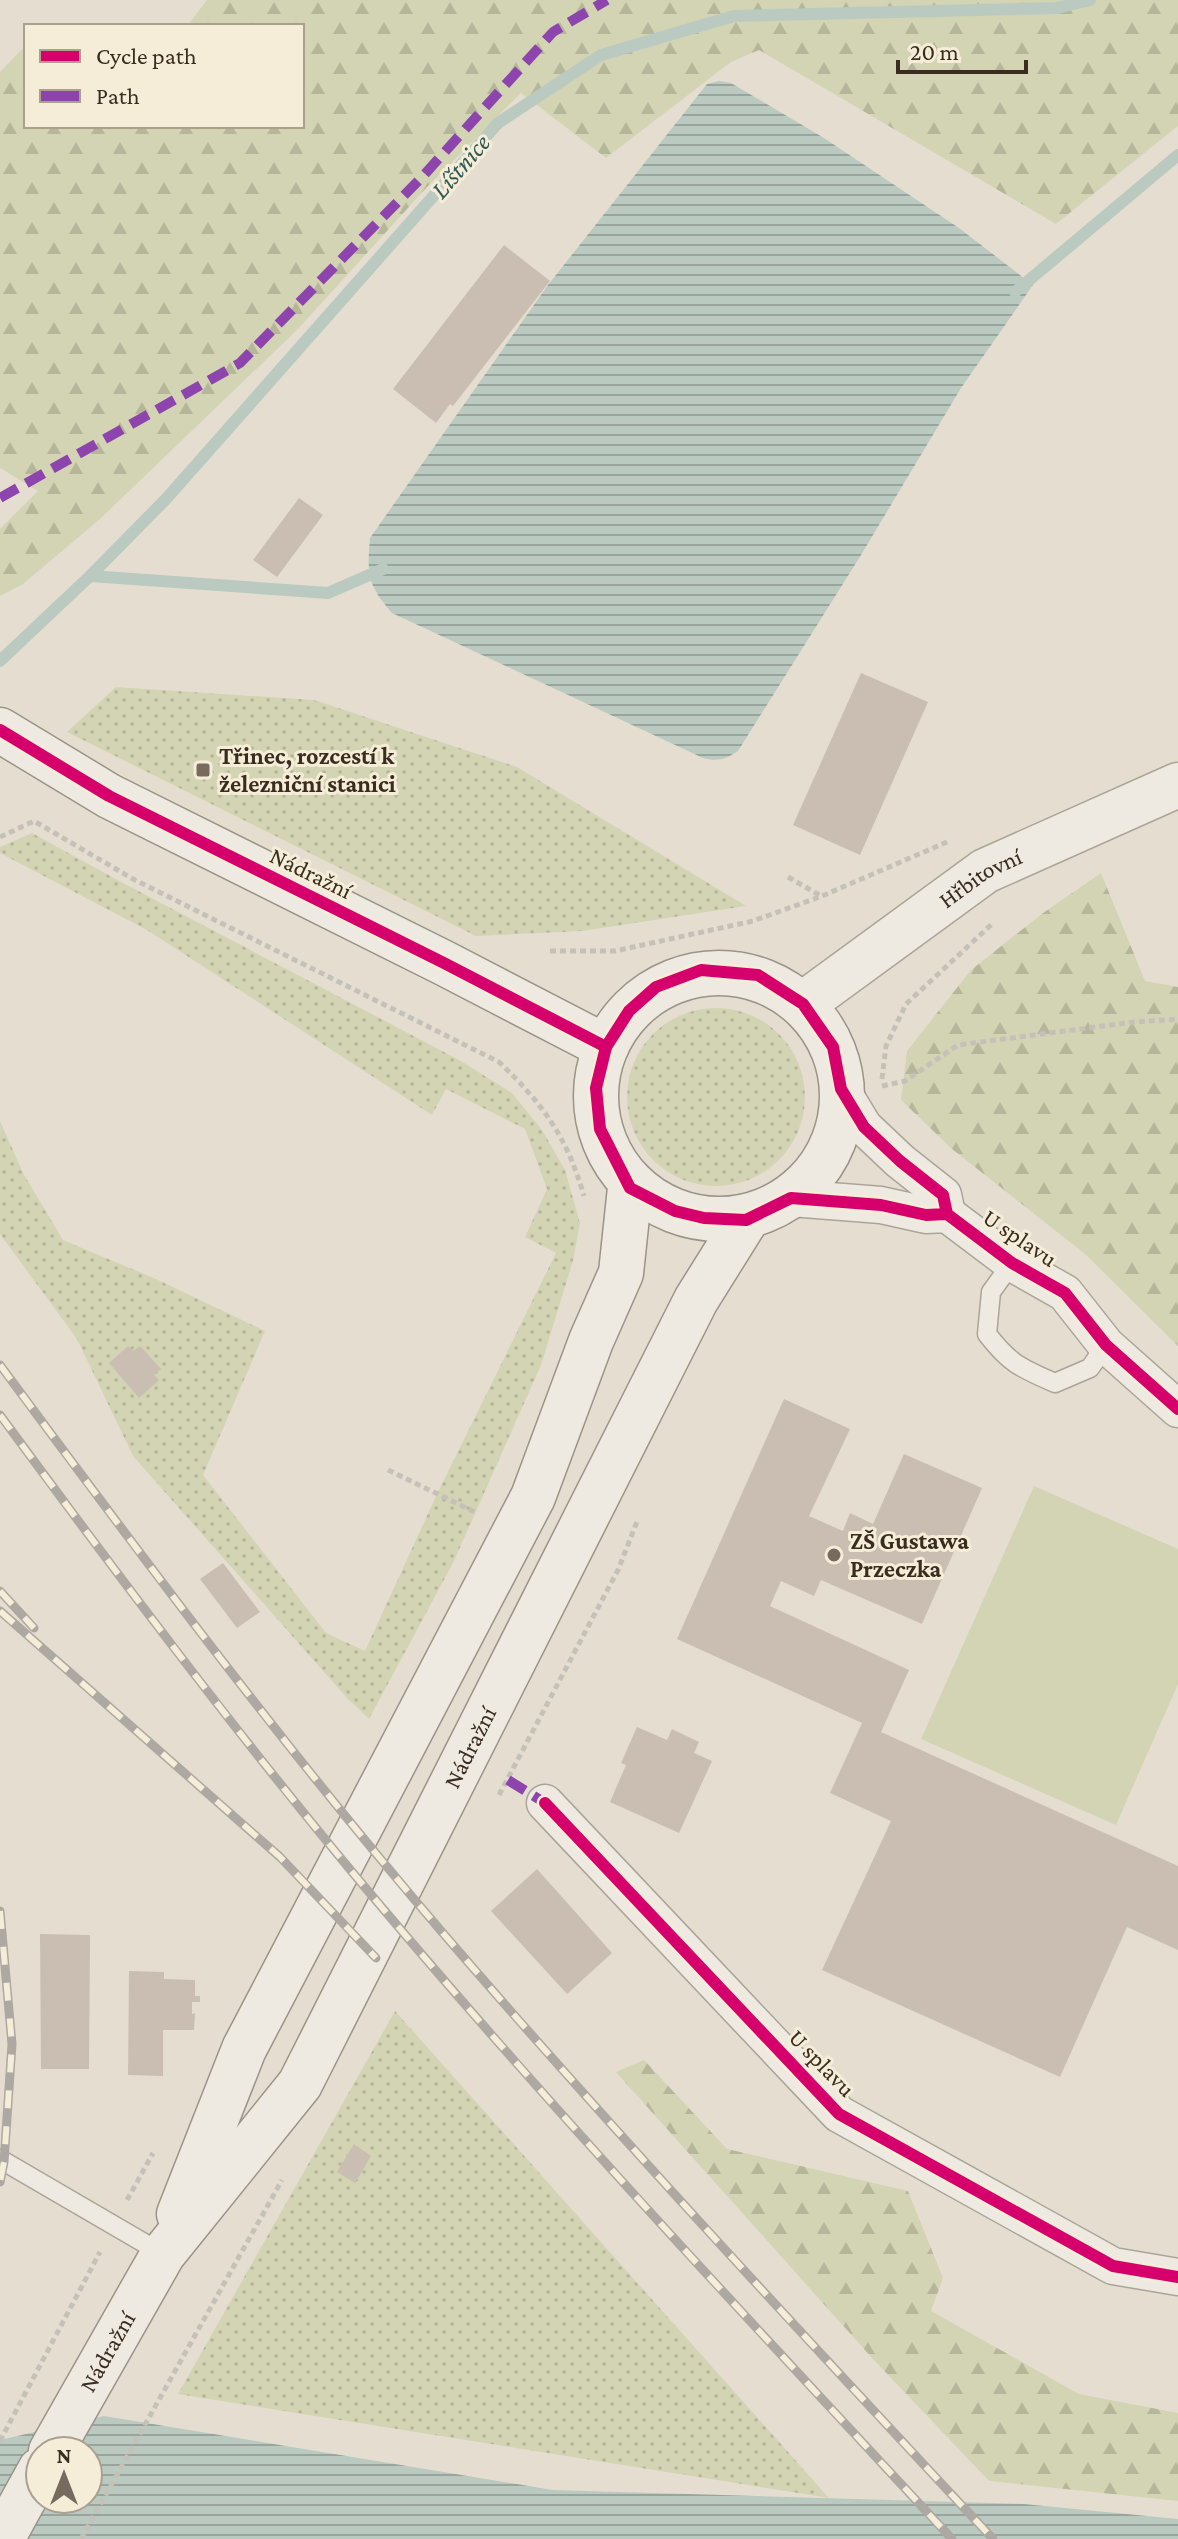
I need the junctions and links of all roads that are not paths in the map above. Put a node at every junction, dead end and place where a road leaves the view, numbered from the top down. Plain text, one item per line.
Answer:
1 (0, 730) edge
2 (1178, 785) edge
3 (803, 1004) junction
4 (606, 1047) junction
5 (861, 1088) junction
6 (630, 1188) junction
7 (791, 1198) junction
8 (947, 1214) junction
9 (746, 1220) junction
10 (1012, 1263) junction
11 (1106, 1345) junction
12 (1178, 1409) edge
13 (545, 1803) dead end
14 (0, 2159) edge
15 (163, 2254) junction
16 (1178, 2277) edge
17 (60, 2435) edge
18 (24, 2499) edge
19 (2, 2539) edge

1 - 4 main road, Nádražní
2 - 3 main road, Hřbitovní
3 - 4 main road
3 - 5 main road
4 - 6 main road
5 - 7 main road
5 - 8 street
6 - 9 main road
6 - 15 main road, Nádražní
7 - 8 street, U splavu
7 - 9 main road
8 - 10 street, U splavu
9 - 15 main road, Nádražní
10 - 11 street, U splavu
10 - 11 lane
11 - 12 street, U splavu
13 - 16 street, U splavu
14 - 15 lane
15 - 17 main road, Nádražní
18 - 19 main road

